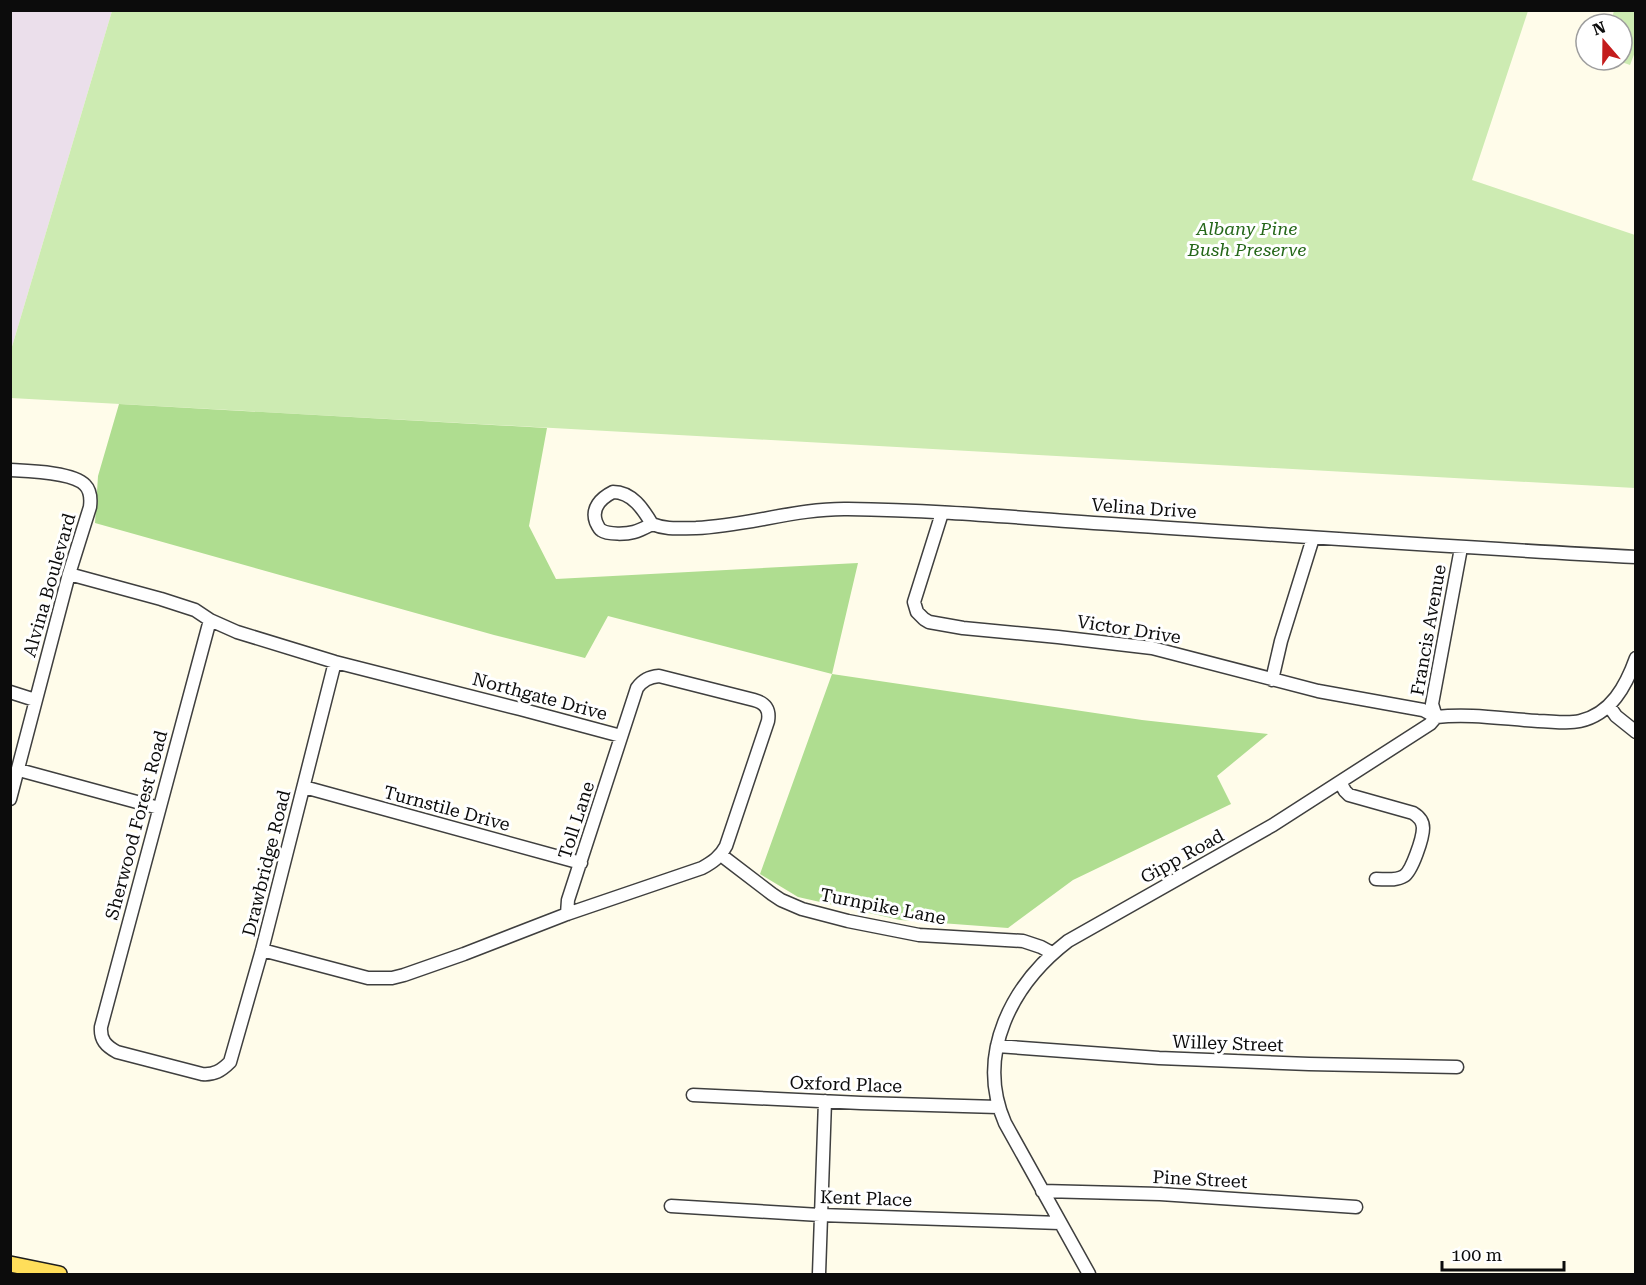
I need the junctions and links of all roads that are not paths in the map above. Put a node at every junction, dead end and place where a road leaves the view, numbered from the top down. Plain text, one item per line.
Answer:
1 (10, 470) edge
2 (942, 513) junction
3 (652, 524) junction
4 (1313, 538) junction
5 (1461, 548) junction
6 (1635, 557) edge
7 (69, 574) junction
8 (210, 620) junction
9 (1635, 658) edge
10 (335, 662) junction
11 (1272, 680) junction
12 (10, 692) edge
13 (36, 700) junction
14 (1609, 706) junction
15 (1436, 717) junction
16 (1635, 732) edge
17 (621, 736) junction
18 (18, 770) junction
19 (1340, 782) junction
20 (304, 788) junction
21 (10, 800) edge
22 (159, 808) junction
23 (721, 855) junction
24 (581, 863) junction
25 (1376, 879) dead end
26 (567, 914) junction
27 (262, 951) junction
28 (1052, 953) junction
29 (998, 1046) junction
30 (1457, 1067) dead end
31 (222, 1070) joint
32 (693, 1095) dead end
33 (825, 1101) junction
34 (998, 1107) junction
35 (1042, 1191) junction
36 (671, 1206) dead end
37 (1356, 1207) dead end
38 (820, 1215) junction
39 (1060, 1223) junction
40 (10, 1264) edge
41 (59, 1275) edge
42 (819, 1275) edge
43 (1089, 1275) edge

1 - 7 street, Alvina Boulevard
2 - 3 street, Velina Drive
2 - 4 street, Velina Drive
2 - 11 street, Victor Drive
3 - 3 street, Velina Drive
4 - 5 street, Velina Drive
4 - 11 street
5 - 6 street, Velina Drive
5 - 15 street, Francis Avenue
7 - 8 street, Northgate Drive
7 - 13 street, Alvina Boulevard
8 - 10 street, Northgate Drive
8 - 22 street, Sherwood Forest Road
9 - 14 street
10 - 17 street, Northgate Drive
10 - 20 street, Drawbridge Road
11 - 15 street, Victor Drive
12 - 13 street
13 - 18 street, Alvina Boulevard
14 - 15 street
14 - 16 street
15 - 19 street, Gipp Road
17 - 23 street, Northgate Drive
17 - 24 street, Toll Lane
18 - 21 street, Alvina Boulevard
18 - 22 street
19 - 25 street
19 - 28 street, Gipp Road
20 - 24 street, Turnstile Drive
20 - 27 street, Drawbridge Road
22 - 31 street, Sherwood Forest Road
23 - 26 street
23 - 28 street, Turnpike Lane
24 - 26 street, Toll Lane
26 - 27 street
27 - 31 street, Drawbridge Road
28 - 29 street, Gipp Road
29 - 30 street, Willey Street
29 - 34 street, Gipp Road
32 - 33 street, Oxford Place
33 - 34 street, Oxford Place
33 - 38 street
34 - 35 street, Gipp Road
35 - 37 street, Pine Street
35 - 39 street, Gipp Road
36 - 38 street, Kent Place
38 - 39 street, Kent Place
38 - 42 street
39 - 43 street, Gipp Road
40 - 41 main road

